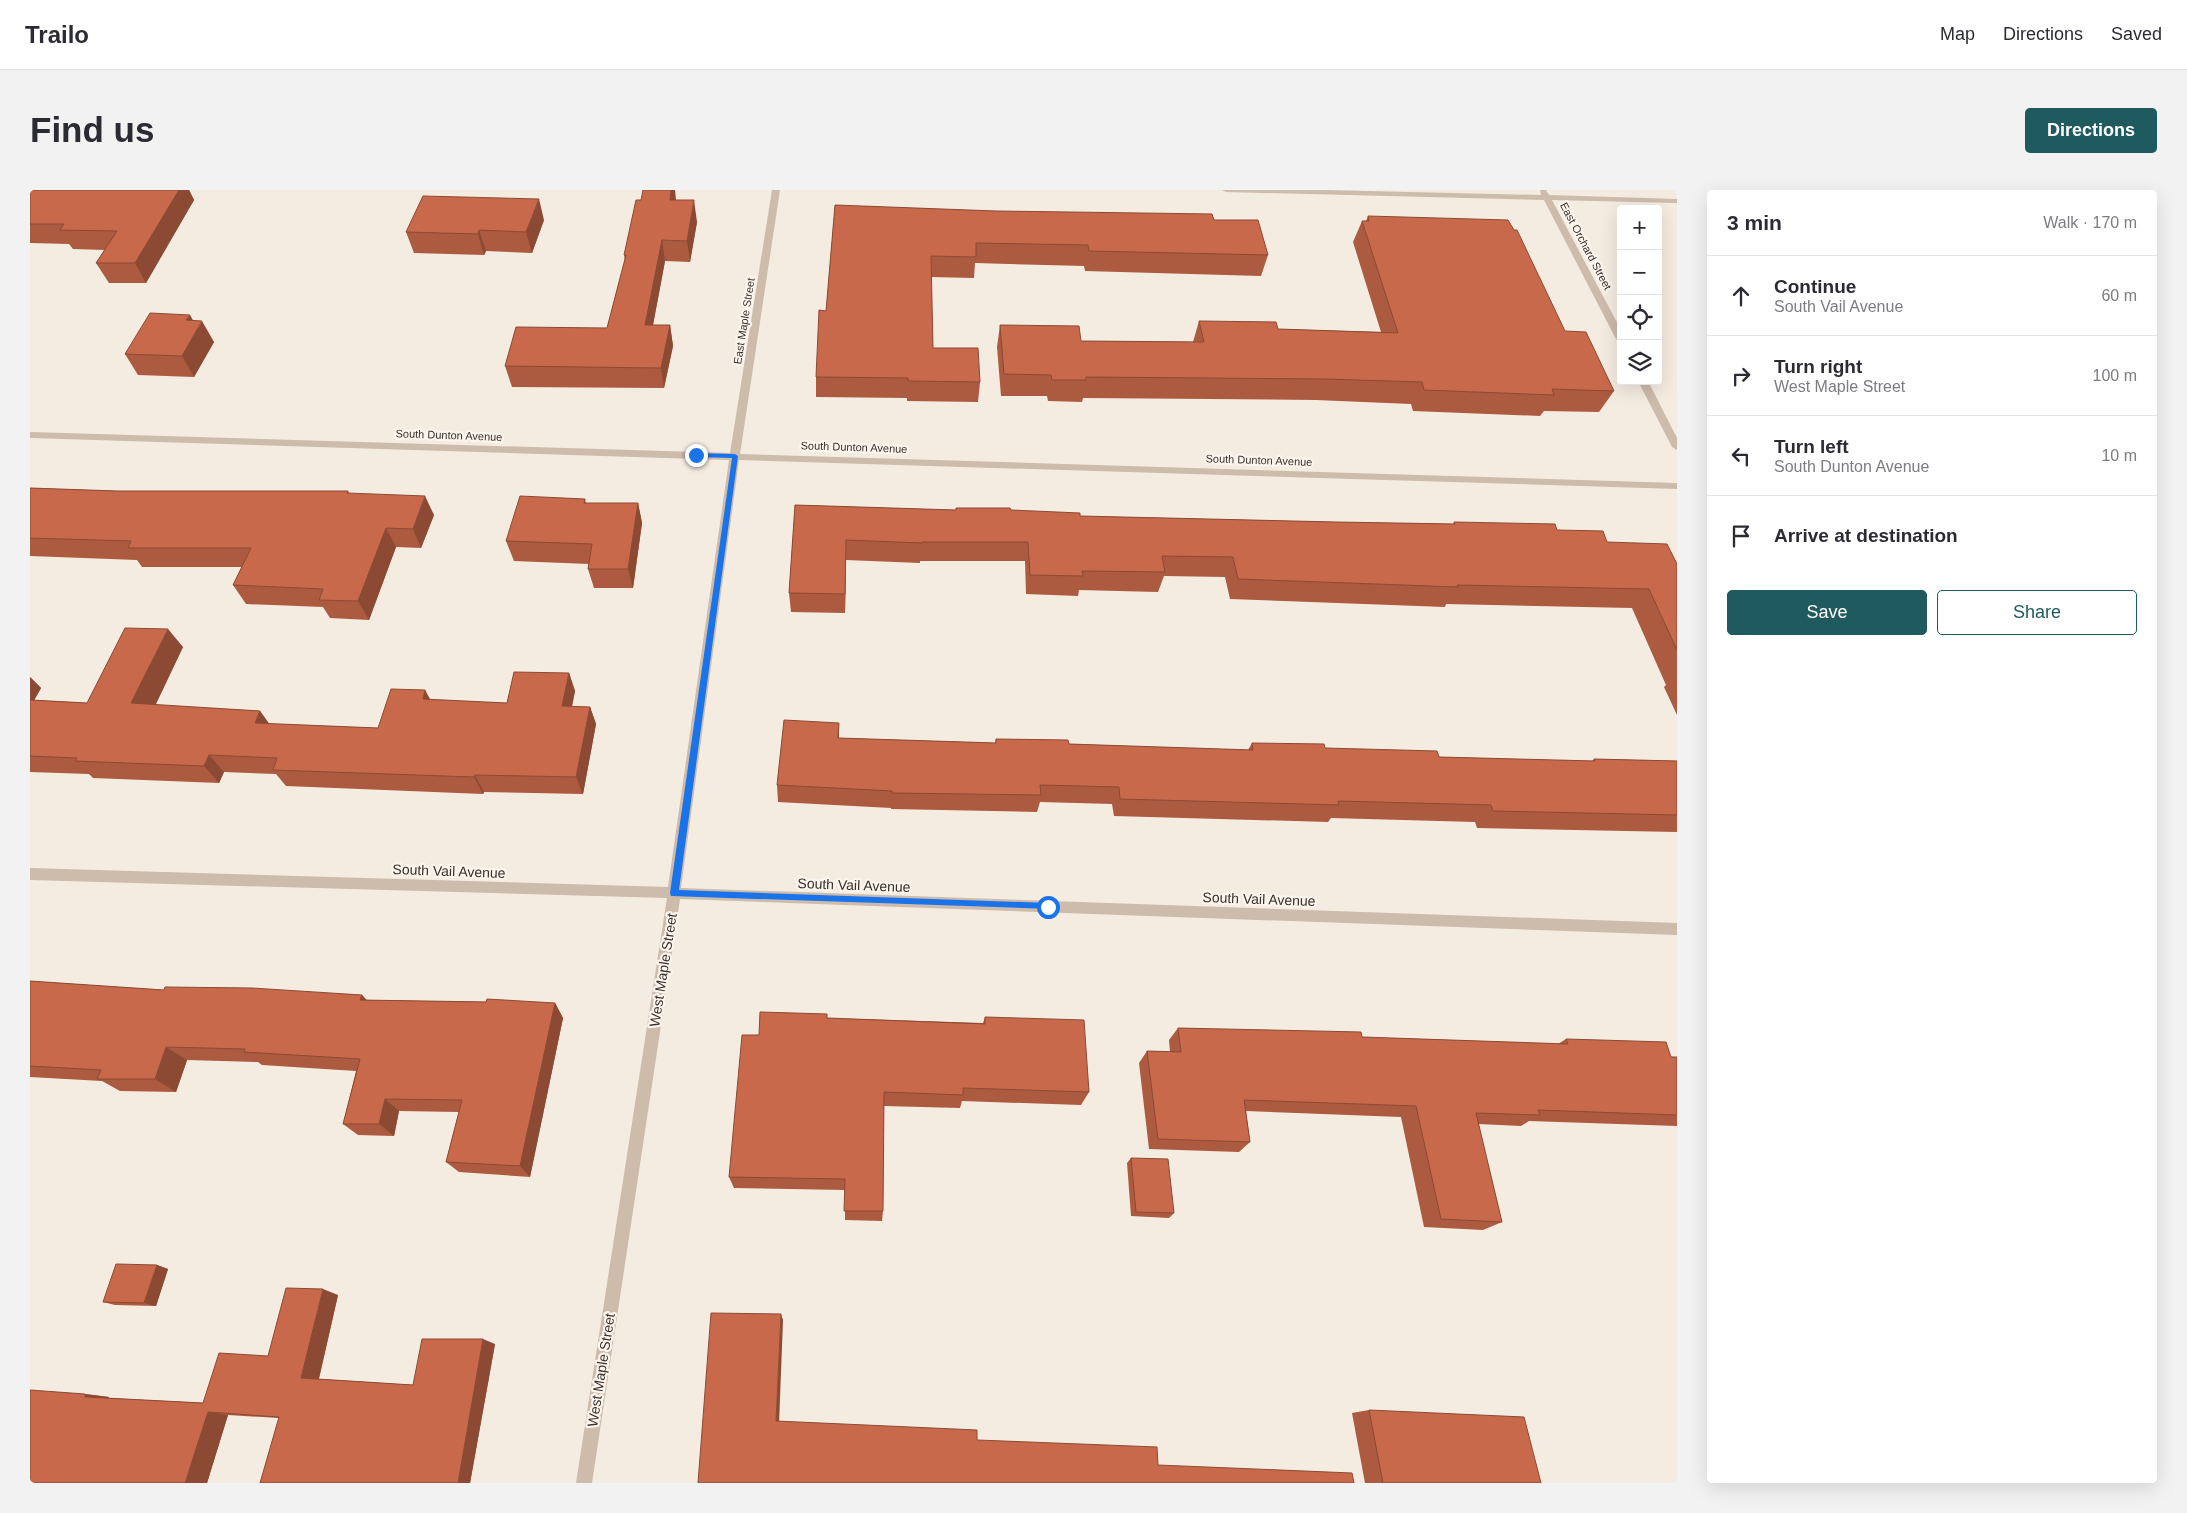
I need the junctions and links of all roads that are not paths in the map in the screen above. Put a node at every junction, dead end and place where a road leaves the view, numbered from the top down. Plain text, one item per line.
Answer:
1 (776, 190) edge
2 (1226, 190) edge
3 (1545, 194) edge
4 (1677, 201) edge
5 (1617, 331) edge
6 (1645, 385) edge
7 (30, 435) edge
8 (1677, 447) edge
9 (735, 456) junction
10 (1677, 486) edge
11 (30, 874) edge
12 (674, 893) junction
13 (1677, 929) edge
14 (584, 1483) edge

1 - 9 street, East Maple Street
2 - 3 street
3 - 4 street
3 - 5 street, East Orchard Street
6 - 8 street
7 - 9 street, South Dunton Avenue
9 - 10 street, South Dunton Avenue
9 - 12 street, West Maple Street
11 - 12 street, South Vail Avenue
12 - 13 street, South Vail Avenue
12 - 14 street, West Maple Street

